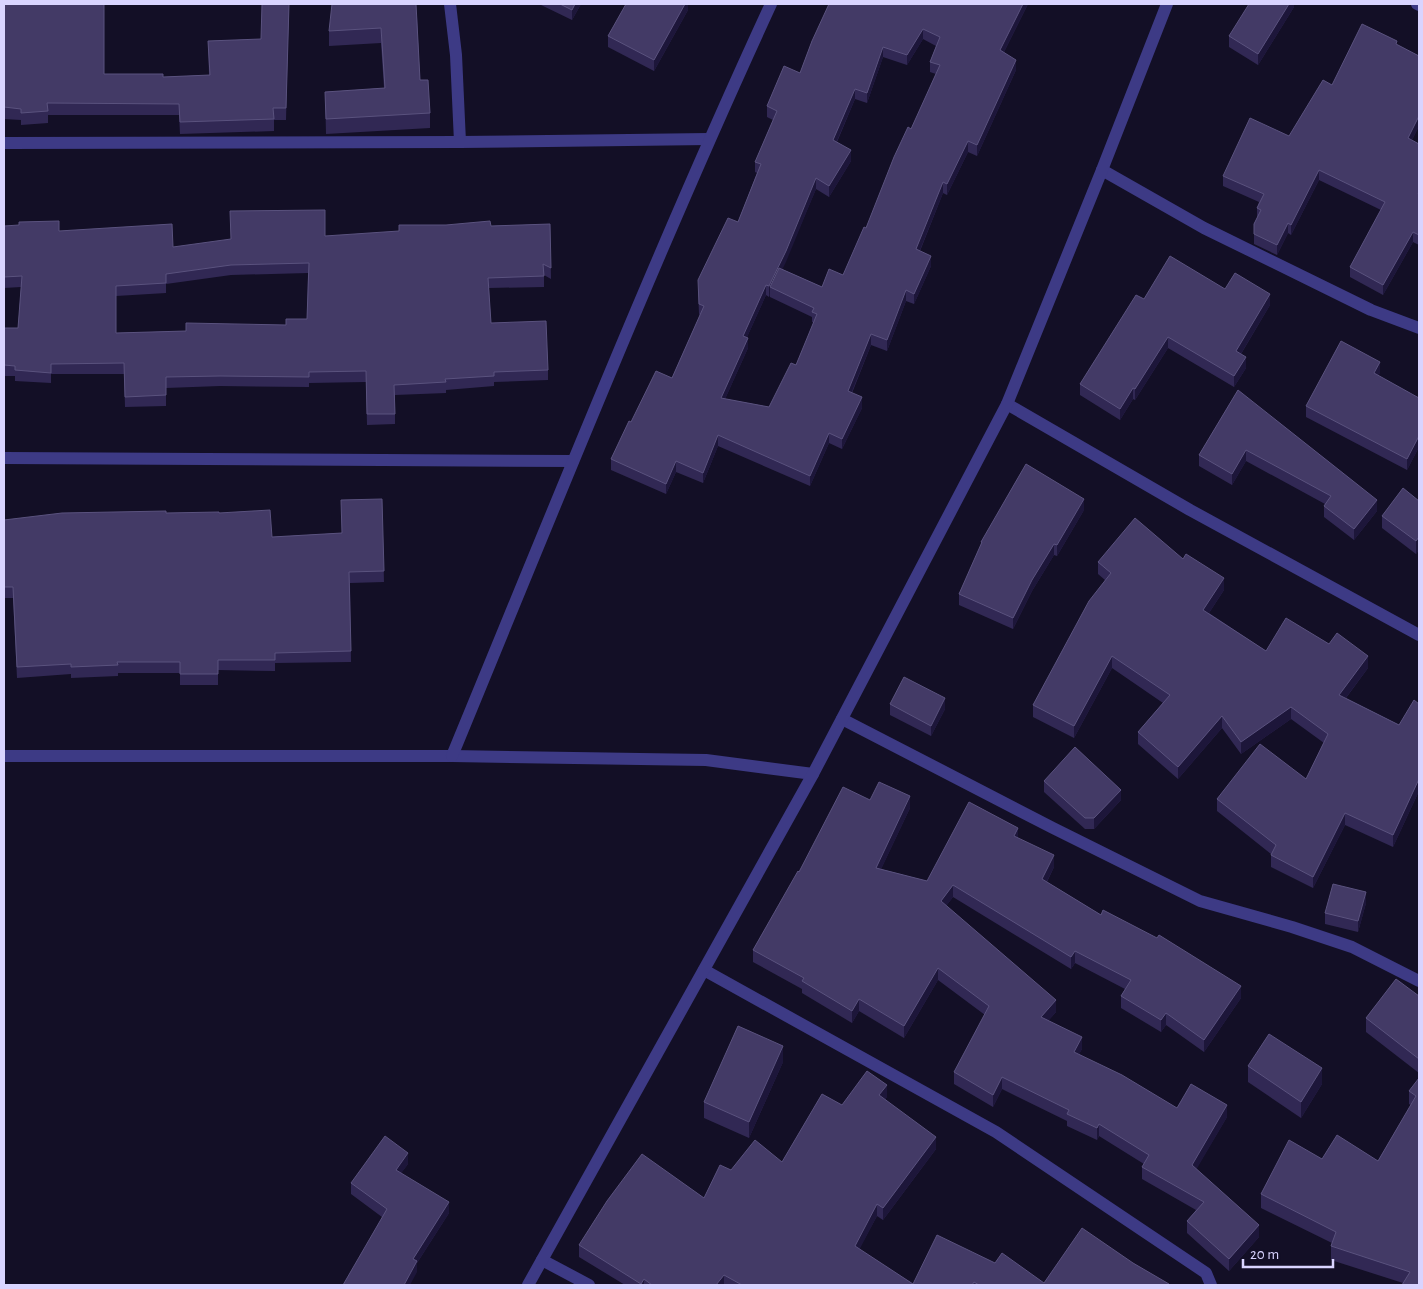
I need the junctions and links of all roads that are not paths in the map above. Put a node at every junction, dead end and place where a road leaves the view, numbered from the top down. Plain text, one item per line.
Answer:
1 (450, 4) edge
2 (771, 4) edge
3 (1167, 4) edge
4 (709, 139) junction
5 (460, 142) junction
6 (4, 144) edge
7 (1102, 170) junction
8 (1419, 328) edge
9 (1007, 404) junction
10 (4, 458) edge
11 (573, 461) junction
12 (1419, 635) edge
13 (842, 719) junction
14 (4, 756) edge
15 (452, 756) junction
16 (813, 774) junction
17 (704, 970) junction
18 (1419, 981) edge
19 (542, 1260) junction
20 (528, 1285) edge
21 (589, 1285) edge
22 (1211, 1285) edge

1 - 5 street
2 - 4 street
3 - 7 street
4 - 5 street
4 - 11 street
5 - 6 street
7 - 8 street
7 - 9 street
9 - 12 street
9 - 13 street
10 - 11 street
11 - 15 street
13 - 16 street
13 - 18 street
14 - 15 street
15 - 16 street
16 - 17 street
17 - 19 street
17 - 22 street
19 - 20 street
19 - 21 street

